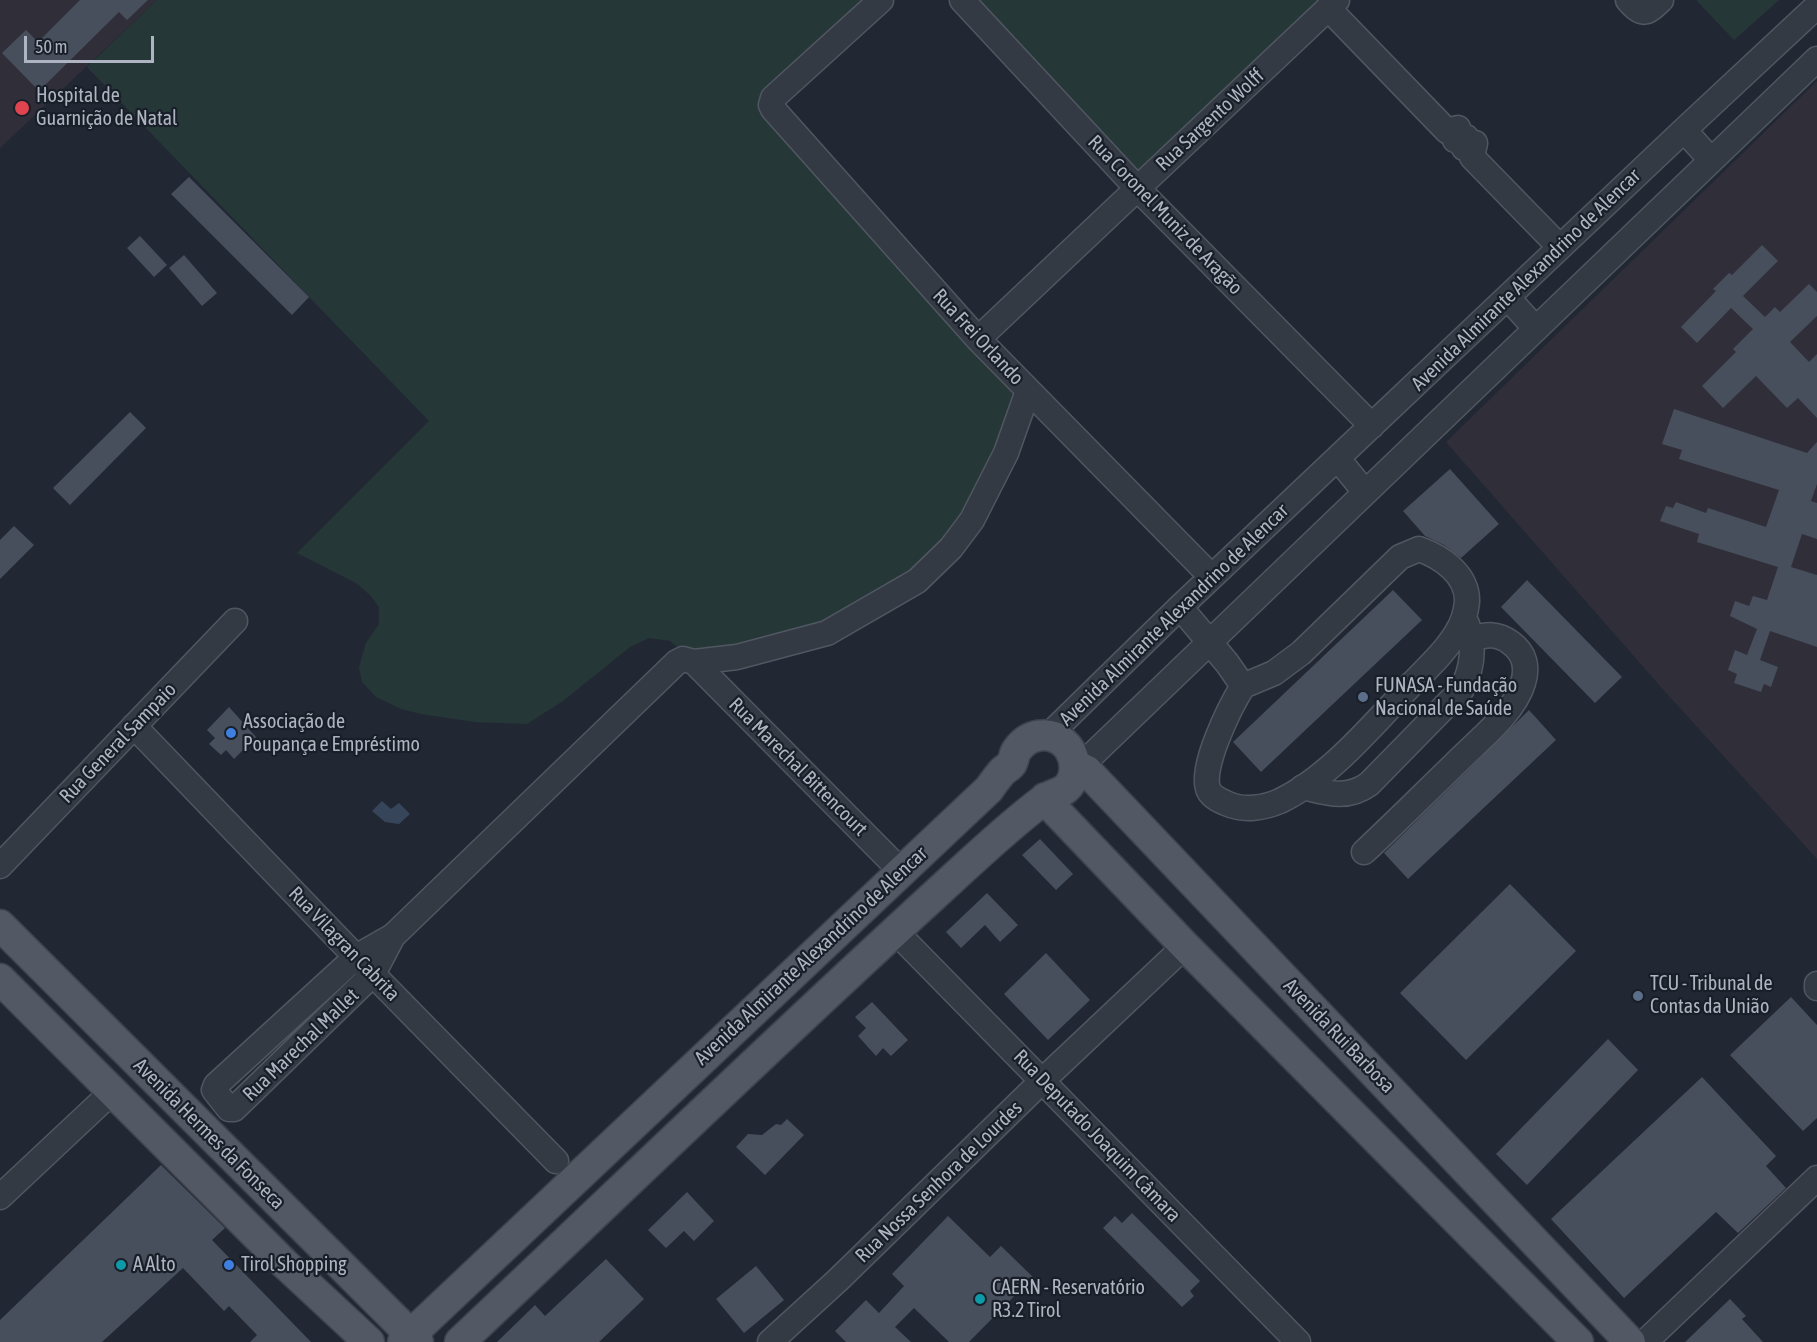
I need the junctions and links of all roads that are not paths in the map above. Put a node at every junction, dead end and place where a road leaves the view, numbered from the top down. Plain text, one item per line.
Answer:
1 (881, 0) edge
2 (962, 0) edge
3 (1628, 0) edge
4 (1658, 3) edge
5 (1332, 4) edge
6 (1817, 6) edge
7 (1817, 59) edge
8 (1684, 129) junction
9 (1712, 160) junction
10 (1137, 188) junction
11 (1550, 237) dead end
12 (1508, 298) junction
13 (1536, 329) junction
14 (978, 339) junction
15 (1028, 391) junction
16 (1372, 426) junction
17 (1338, 459) junction
18 (1365, 492) junction
19 (1202, 567) dead end
20 (1180, 607) junction
21 (236, 621) dead end
22 (1468, 628) junction
23 (1208, 643) junction
24 (694, 662) junction
25 (1243, 686) junction
26 (134, 726) junction
27 (1049, 735) junction
28 (1011, 765) junction
29 (1075, 765) junction
30 (1303, 787) junction
31 (989, 789) junction
32 (1045, 798) junction
33 (1015, 822) junction
34 (1067, 823) junction
35 (1364, 852) dead end
36 (0, 866) edge
37 (901, 871) junction
38 (0, 925) edge
39 (895, 931) junction
40 (393, 936) junction
41 (1185, 946) junction
42 (356, 957) junction
43 (373, 974) junction
44 (0, 979) edge
45 (1043, 1080) junction
46 (113, 1091) junction
47 (556, 1161) dead end
48 (1817, 1178) edge
49 (0, 1197) edge
50 (410, 1340) edge
51 (369, 1342) edge
52 (460, 1342) edge
53 (770, 1342) edge
54 (1298, 1342) edge
55 (1578, 1342) edge
56 (1630, 1342) edge
57 (1645, 1342) edge

1 - 14 street, Rua Frei Orlando
2 - 10 street, Rua Coronel Muniz de Aragão
3 - 4 street
5 - 10 street, Rua Sargento Wolff
5 - 11 street
6 - 8 street, Avenida Almirante Alexandrino de Alencar
7 - 9 street, Avenida Almirante Alexandrino de Alencar
8 - 9 street
8 - 12 street, Avenida Almirante Alexandrino de Alencar
9 - 13 street, Avenida Almirante Alexandrino de Alencar
10 - 14 street, Rua Sargento Wolff
10 - 16 street, Rua Coronel Muniz de Aragão
12 - 13 street
12 - 16 street, Avenida Almirante Alexandrino de Alencar
13 - 18 street, Avenida Almirante Alexandrino de Alencar
14 - 15 street, Rua Frei Orlando
15 - 19 street, Rua Frei Orlando
15 - 24 street, Rua Marechal Mallet
16 - 17 street, Avenida Almirante Alexandrino de Alencar
17 - 18 street
17 - 20 street, Avenida Almirante Alexandrino de Alencar
18 - 23 street, Avenida Almirante Alexandrino de Alencar
20 - 23 street
20 - 27 street, Avenida Almirante Alexandrino de Alencar
21 - 26 street, Rua General Sampaio
22 - 25 street
22 - 30 street
22 - 30 street
22 - 35 street
23 - 25 street
23 - 29 street, Avenida Almirante Alexandrino de Alencar
24 - 37 street, Rua Marechal Bittencourt
24 - 40 street, Rua Marechal Mallet
25 - 30 street
26 - 36 street, Rua General Sampaio
26 - 42 street, Rua Vilagran Cabrita
27 - 28 main road, Avenida Almirante Alexandrino de Alencar
27 - 29 main road, Avenida Rui Barbosa
28 - 31 main road, Avenida Almirante Alexandrino de Alencar
28 - 32 main road
29 - 32 main road, Avenida Almirante Alexandrino de Alencar
29 - 56 main road, Avenida Rui Barbosa
31 - 33 main road
31 - 37 main road, Avenida Almirante Alexandrino de Alencar
32 - 33 main road, Avenida Almirante Alexandrino de Alencar
32 - 34 main road
33 - 34 main road
33 - 39 main road, Avenida Almirante Alexandrino de Alencar
34 - 41 main road
37 - 50 main road, Avenida Almirante Alexandrino de Alencar
38 - 50 main road, Avenida Hermes da Fonseca
39 - 45 street, Rua Deputado Joaquim Câmara
39 - 52 main road, Avenida Almirante Alexandrino de Alencar
40 - 42 street, Rua Marechal Mallet
40 - 43 street, Rua Marechal Mallet
41 - 45 street, Rua Nossa Senhora de Lourdes
41 - 55 main road
42 - 43 street, Rua Vilagran Cabrita
42 - 43 street, Rua Marechal Mallet
43 - 47 street, Rua Vilagran Cabrita
44 - 46 main road, Avenida Hermes da Fonseca
45 - 53 street, Rua Nossa Senhora de Lourdes
45 - 54 street, Rua Deputado Joaquim Câmara
46 - 49 street
46 - 51 main road, Avenida Hermes da Fonseca
48 - 57 street

